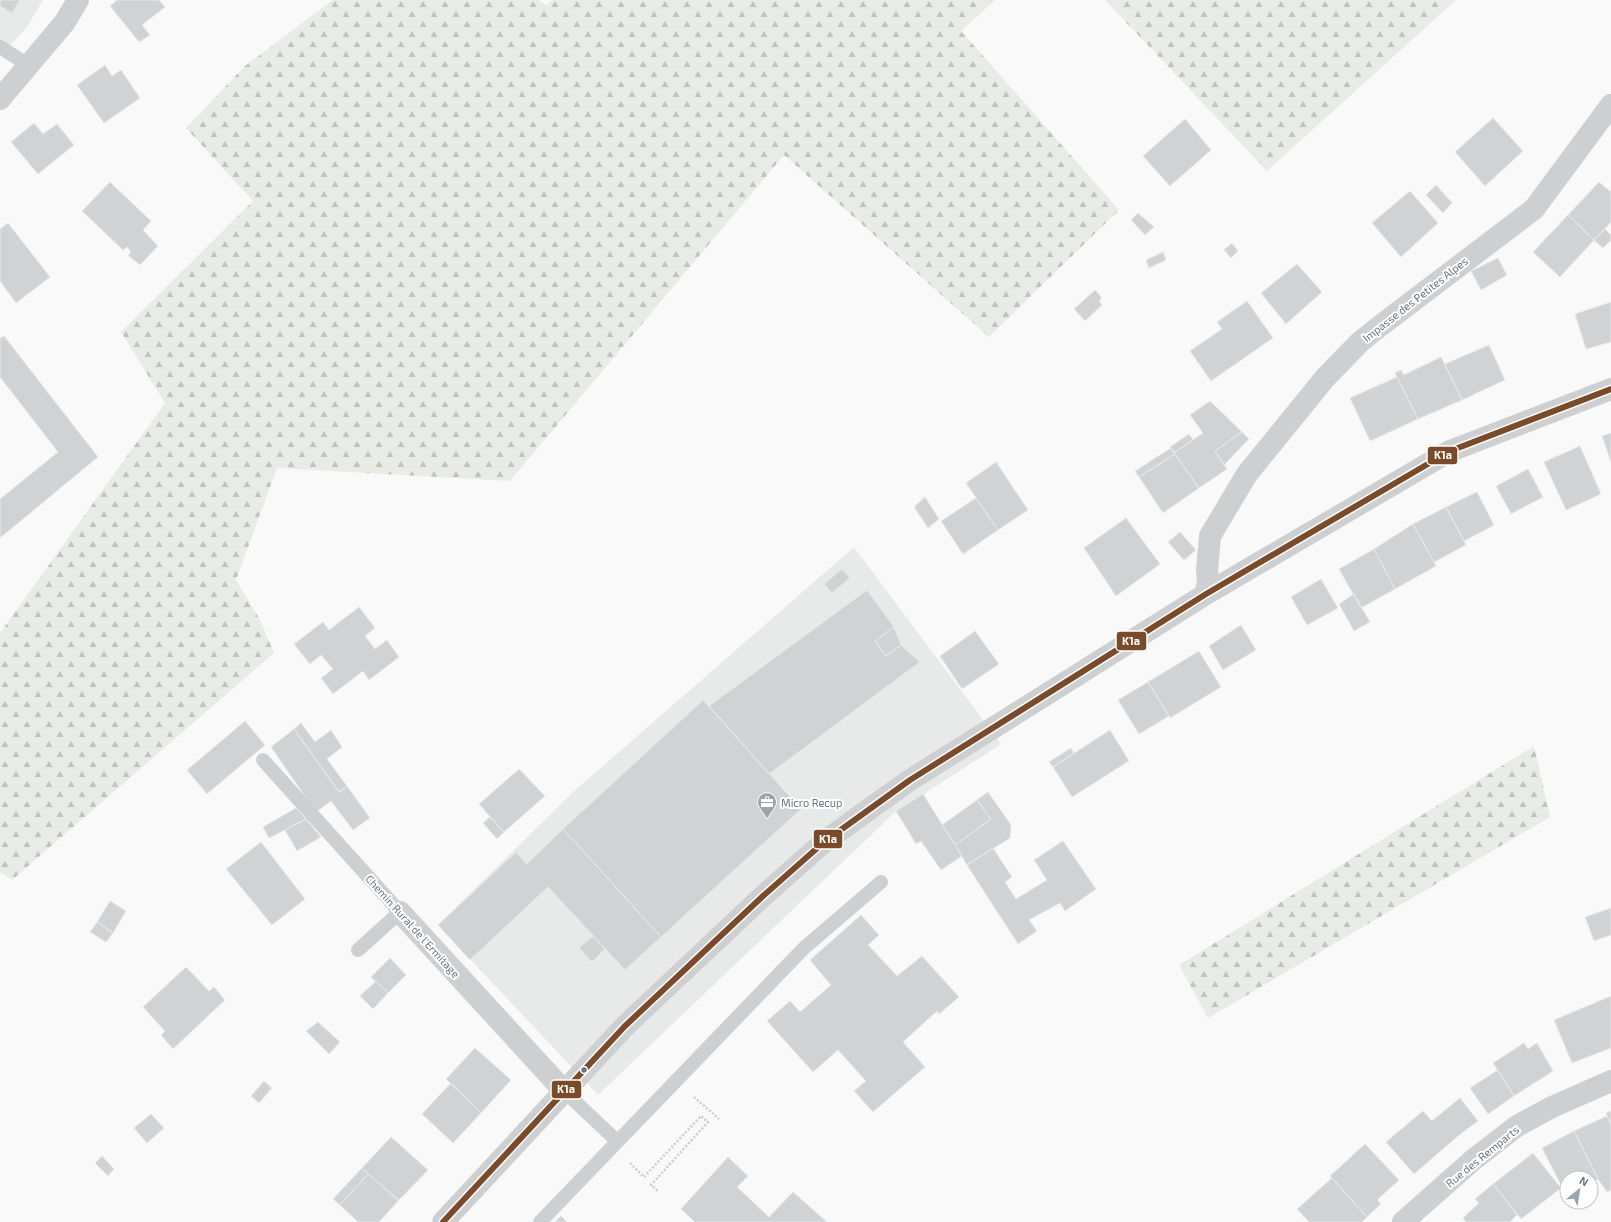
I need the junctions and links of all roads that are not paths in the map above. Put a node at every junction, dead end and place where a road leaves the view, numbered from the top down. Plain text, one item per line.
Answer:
1 (78, 0) edge
2 (0, 47) edge
3 (28, 65) junction
4 (0, 99) edge
5 (1611, 105) edge
6 (1611, 389) edge
7 (1206, 594) junction
8 (263, 760) dead end
9 (881, 882) dead end
10 (400, 912) junction
11 (358, 950) dead end
12 (1611, 1081) edge
13 (564, 1091) junction
14 (615, 1143) junction
15 (443, 1222) edge
16 (540, 1222) edge
17 (1403, 1222) edge

1 - 3 street
2 - 3 lane
3 - 4 street
5 - 7 street, Impasse des Petites Alpes
6 - 7 street
7 - 13 street
8 - 10 lane, Chemin Rural de l'Ermitage
9 - 14 lane
10 - 11 lane
10 - 13 street, Chemin Rural de l'Ermitage
12 - 17 street, Rue des Remparts
13 - 14 lane
13 - 15 street
14 - 16 lane

